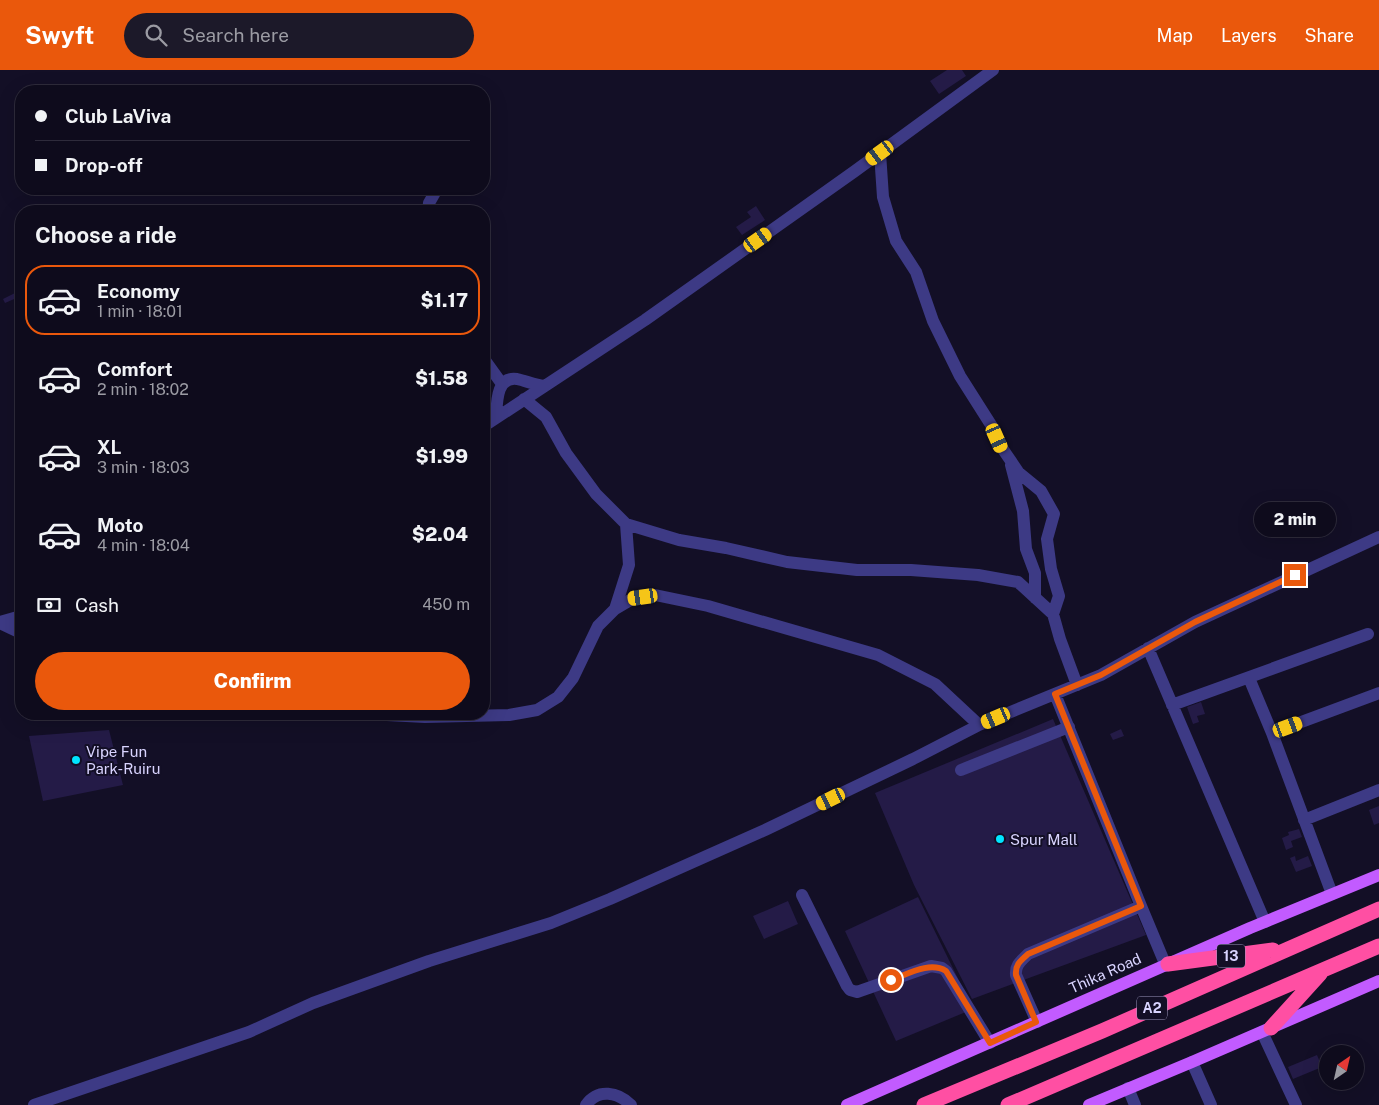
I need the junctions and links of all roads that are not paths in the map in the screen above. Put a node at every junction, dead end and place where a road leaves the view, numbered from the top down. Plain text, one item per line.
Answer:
1 (993, 70) edge
2 (880, 153) junction
3 (490, 367) edge
4 (502, 384) junction
5 (544, 386) junction
6 (524, 399) junction
7 (496, 418) junction
8 (490, 422) edge
9 (1009, 458) junction
10 (626, 524) junction
11 (1379, 537) edge
12 (1035, 598) junction
13 (615, 608) junction
14 (1053, 614) junction
15 (15, 618) edge
16 (0, 623) edge
17 (15, 630) edge
18 (1368, 634) dead end
19 (1148, 648) junction
20 (1249, 678) junction
21 (1077, 685) junction
22 (1379, 693) edge
23 (1055, 694) junction
24 (1172, 705) junction
25 (490, 715) edge
26 (979, 725) junction
27 (1069, 727) junction
28 (1272, 733) junction
29 (961, 770) dead end
30 (1379, 790) edge
31 (1304, 820) junction
32 (1379, 875) edge
33 (1332, 894) junction
34 (802, 896) dead end
35 (1141, 906) junction
36 (1379, 909) edge
37 (1265, 922) junction
38 (1379, 946) edge
39 (1293, 947) junction
40 (1167, 965) junction
41 (1324, 969) junction
42 (1379, 981) edge
43 (1036, 1022) junction
44 (1266, 1030) junction
45 (990, 1043) junction
46 (1192, 1062) junction
47 (1128, 1088) junction
48 (34, 1105) edge
49 (586, 1105) edge
50 (631, 1105) edge
51 (847, 1105) edge
52 (924, 1105) edge
53 (1008, 1105) edge
54 (1089, 1105) edge
55 (1135, 1105) edge
56 (1211, 1105) edge
57 (1296, 1105) edge

1 - 2 street
2 - 5 street
2 - 9 street
3 - 4 street
4 - 5 street
4 - 7 street
5 - 6 street
6 - 7 street
6 - 10 street
7 - 8 street
9 - 12 street
9 - 14 street
10 - 12 street
10 - 13 street
11 - 19 street
12 - 14 street
13 - 25 street
13 - 26 street
14 - 21 street
15 - 16 street
16 - 17 street
18 - 20 street
19 - 21 street
19 - 24 street
20 - 24 street
20 - 28 street
21 - 23 street
22 - 28 street
23 - 26 street
23 - 27 street
24 - 37 street
26 - 48 street
27 - 29 street
27 - 35 street
28 - 31 street
30 - 31 street
31 - 33 street
32 - 33 main road, Thika Road
33 - 37 main road, Thika Road
34 - 45 street
35 - 40 street
35 - 43 street
36 - 39 highway, A2
37 - 40 main road, Thika Road
38 - 41 highway, A2
39 - 40 highway, 13
39 - 52 highway, A2
40 - 43 main road, Thika Road
41 - 44 highway
41 - 53 highway, A2
42 - 44 main road
43 - 45 main road, Thika Road
44 - 46 main road
44 - 57 street
45 - 51 main road, Thika Road
46 - 47 main road
46 - 56 street
47 - 54 main road
47 - 55 street
49 - 50 street

